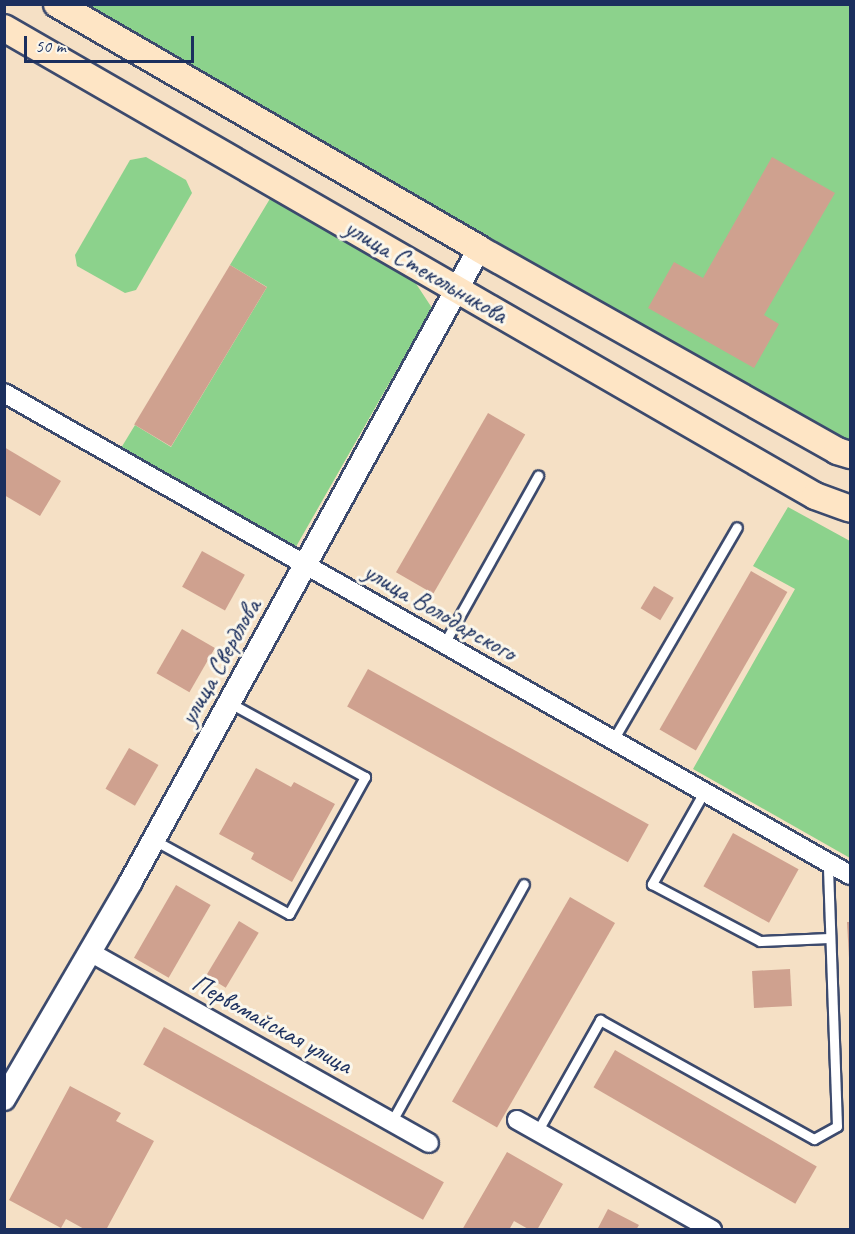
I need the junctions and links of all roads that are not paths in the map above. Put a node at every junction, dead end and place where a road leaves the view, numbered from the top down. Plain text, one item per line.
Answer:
1 (57, 4) edge
2 (4, 28) edge
3 (479, 249) junction
4 (457, 290) junction
5 (4, 393) edge
6 (850, 454) edge
7 (538, 476) dead end
8 (850, 509) edge
9 (737, 527) dead end
10 (307, 565) junction
11 (444, 644) junction
12 (230, 703) junction
13 (613, 740) junction
14 (704, 792) junction
15 (154, 840) junction
16 (828, 862) junction
17 (850, 875) edge
18 (524, 884) dead end
19 (830, 938) junction
20 (90, 952) junction
21 (4, 1099) edge
22 (517, 1120) dead end
23 (392, 1121) junction
24 (537, 1132) junction
25 (429, 1143) dead end
26 (712, 1230) edge

1 - 3 main road, улица Стекольникова
2 - 4 main road, улица Стекольникова
3 - 4 street, улица Свердлова
3 - 6 main road, улица Стекольникова
4 - 8 main road, улица Стекольникова
4 - 10 street, улица Свердлова
5 - 10 street, улица Володарского
7 - 11 lane
9 - 13 lane
10 - 11 street, улица Володарского
10 - 12 street, улица Свердлова
11 - 13 street, улица Володарского
12 - 15 street, улица Свердлова
12 - 15 lane
13 - 14 street, улица Володарского
14 - 16 street, улица Володарского
14 - 19 lane
15 - 20 street, улица Свердлова
16 - 17 street, улица Володарского
16 - 19 lane
18 - 23 lane
19 - 24 lane
20 - 21 street, улица Свердлова
20 - 23 street, Первомайская улица
22 - 24 street
23 - 25 street, Первомайская улица
24 - 26 street

